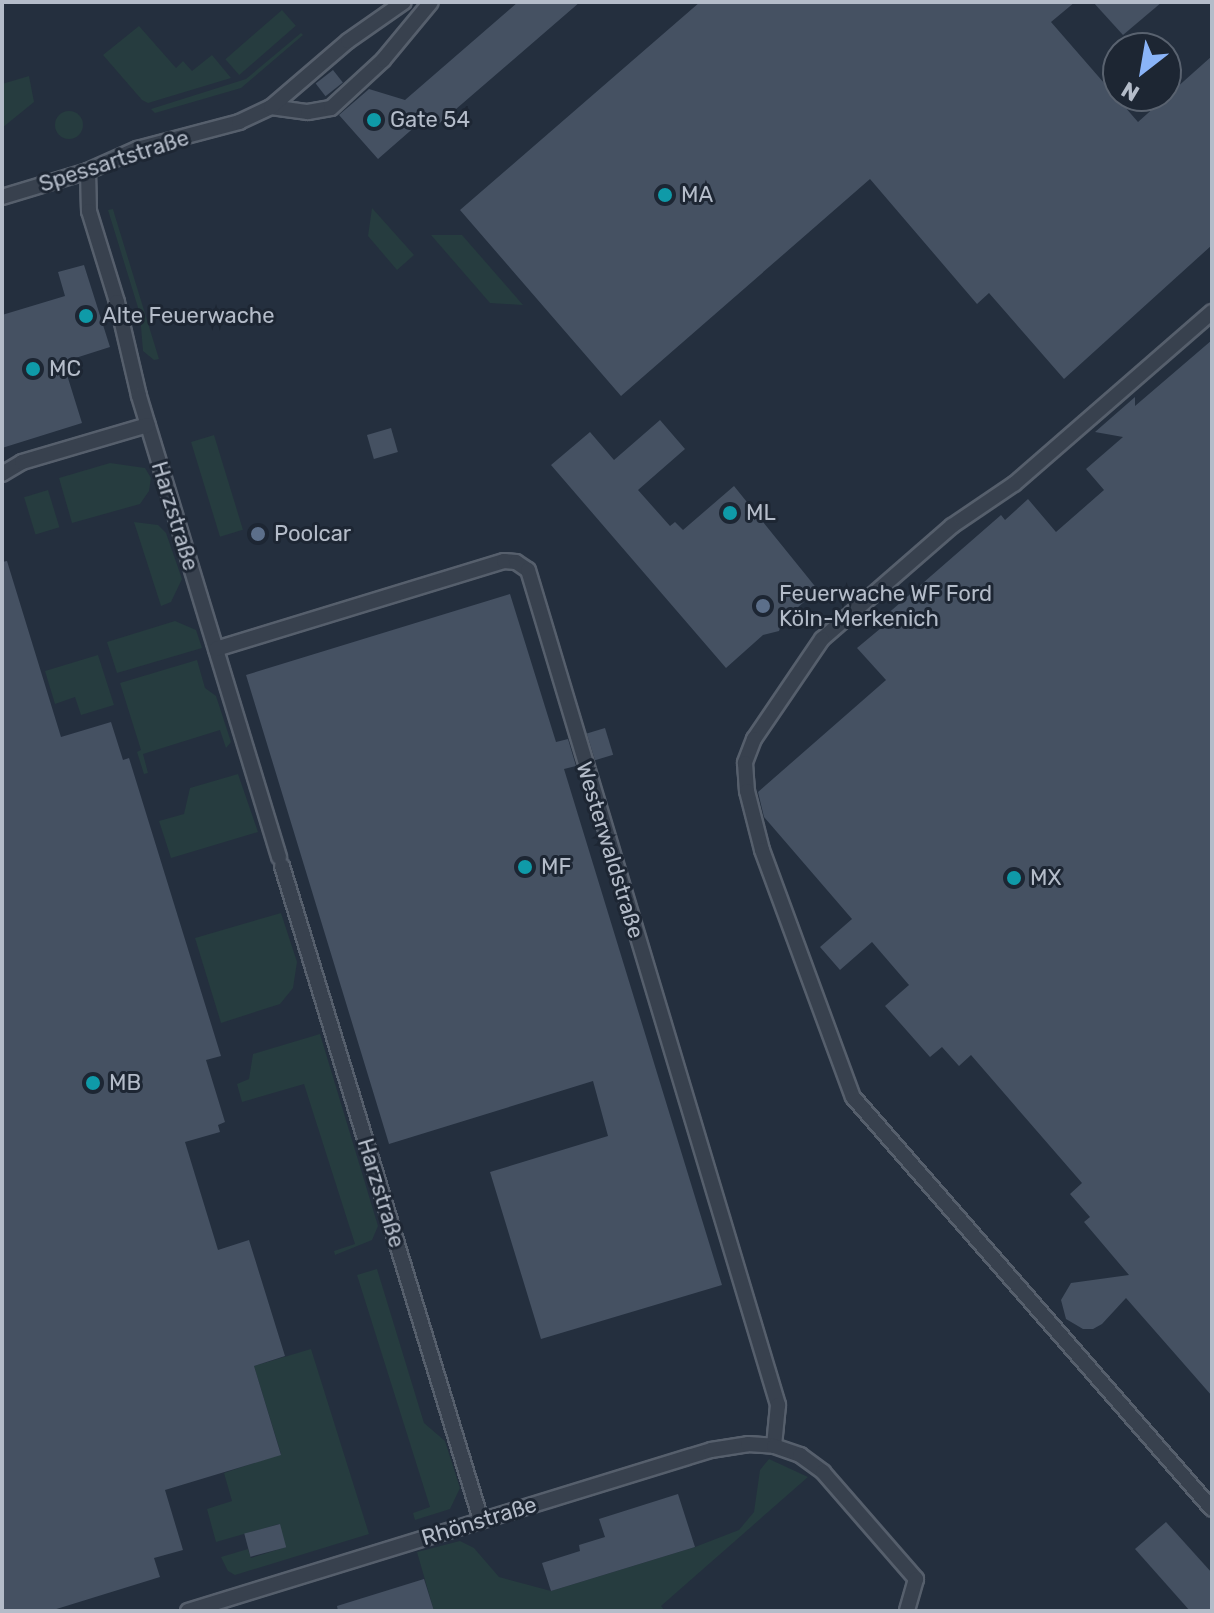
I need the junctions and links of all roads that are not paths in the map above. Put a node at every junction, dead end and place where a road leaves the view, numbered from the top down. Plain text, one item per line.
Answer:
1 (404, 2) edge
2 (431, 2) edge
3 (271, 107) junction
4 (88, 171) junction
5 (2, 197) edge
6 (1212, 312) edge
7 (148, 425) junction
8 (2, 474) edge
9 (216, 649) junction
10 (774, 1446) junction
11 (1212, 1509) edge
12 (481, 1520) junction
13 (234, 1604) edge
14 (188, 1611) edge
15 (907, 1611) edge

1 - 3 lane
2 - 3 lane
3 - 4 lane, Spessartstraße
4 - 5 lane, Spessartstraße
4 - 7 lane, Harzstraße
6 - 11 lane
7 - 8 lane
7 - 9 lane, Harzstraße
9 - 10 lane, Westerwaldstraße
9 - 12 lane, Harzstraße
10 - 12 lane, Rhönstraße
10 - 15 lane
12 - 13 lane, Rhönstraße
13 - 14 lane, Rhönstraße

